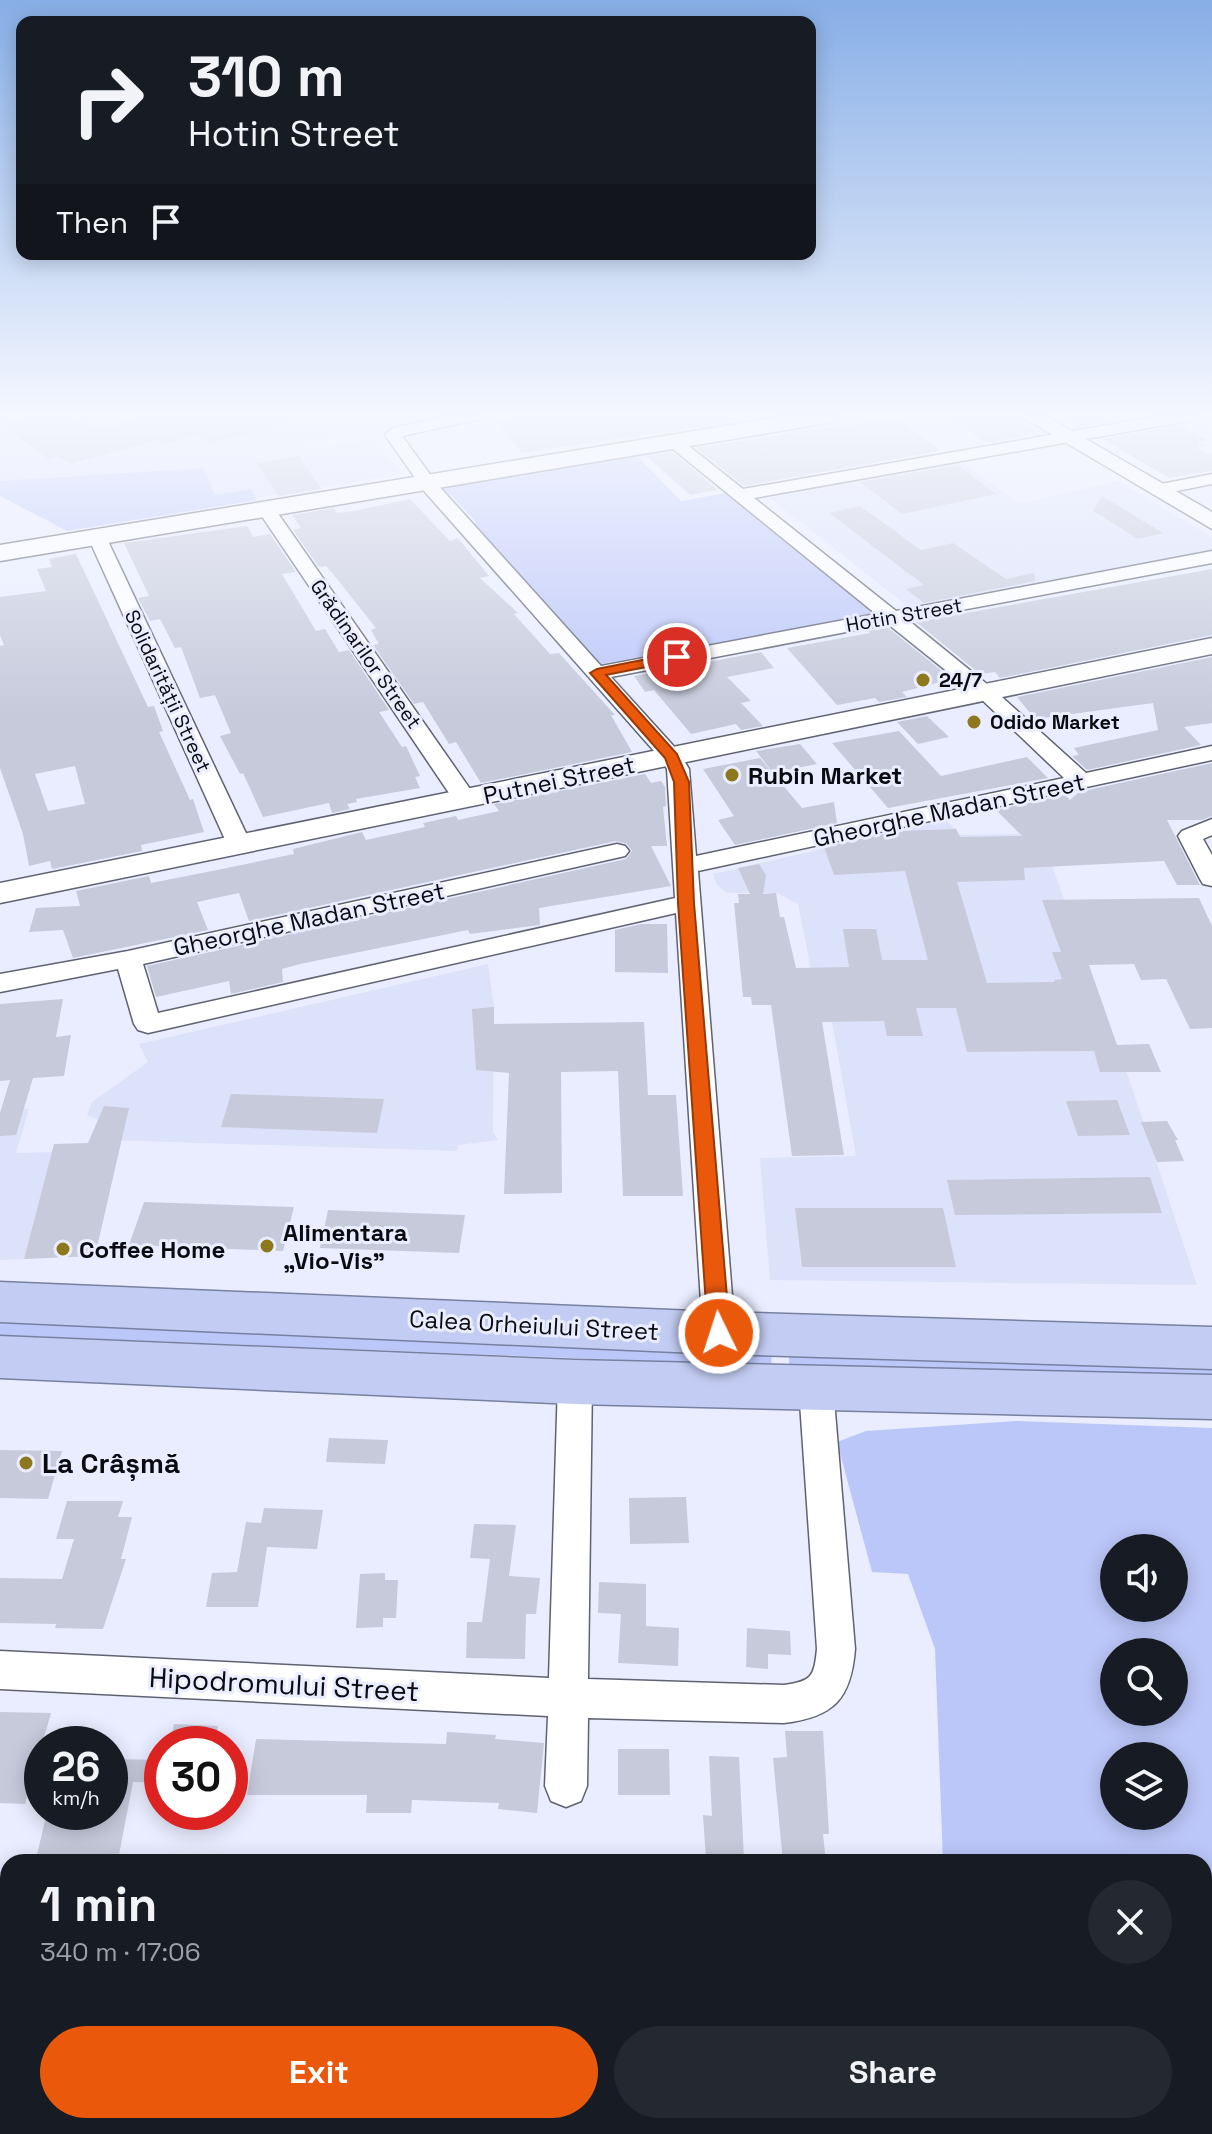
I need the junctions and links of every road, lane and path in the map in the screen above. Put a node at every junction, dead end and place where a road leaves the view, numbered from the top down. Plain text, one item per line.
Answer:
1 (226, 516) edge
2 (271, 516) edge
3 (457, 516) edge
4 (766, 516) edge
5 (97, 537) junction
6 (0, 553) edge
7 (1212, 557) edge
8 (892, 616) junction
9 (1212, 646) edge
10 (597, 673) junction
11 (986, 693) junction
12 (1212, 753) edge
13 (671, 757) junction
14 (1082, 782) junction
15 (465, 799) junction
16 (1205, 828) edge
17 (240, 846) junction
18 (617, 851) dead end
19 (686, 866) junction
20 (1212, 879) edge
21 (0, 893) edge
22 (686, 903) junction
23 (128, 959) junction
24 (0, 983) edge
25 (0, 1302) edge
26 (719, 1333) junction
27 (1212, 1348) edge
28 (0, 1357) edge
29 (575, 1382) junction
30 (816, 1388) junction
31 (1212, 1397) edge
32 (0, 1670) edge
33 (569, 1698) junction
34 (566, 1786) dead end

1 - 5 main road
2 - 15 street, Grădinarilor Street
3 - 10 street
4 - 8 street
5 - 6 main road
5 - 17 street, Solidarității Street
7 - 8 street, Hotin Street
8 - 10 street, Hotin Street
8 - 11 street
9 - 11 street, Putnei Street
10 - 13 street
11 - 13 street, Putnei Street
11 - 14 street
12 - 14 street, Gheorghe Madan Street
13 - 15 street, Putnei Street
13 - 19 street
14 - 19 street, Gheorghe Madan Street
15 - 17 street, Putnei Street
16 - 20 street
17 - 21 street, Putnei Street
18 - 23 street, Gheorghe Madan Street
19 - 22 street
22 - 23 street
22 - 26 street
23 - 24 street, Gheorghe Madan Street
25 - 26 highway, Calea Orheiului Street
26 - 27 highway, Calea Orheiului Street
28 - 29 highway
29 - 30 highway
29 - 33 street
30 - 31 highway
30 - 33 street, Hipodromului Street
32 - 33 street, Hipodromului Street
33 - 34 street

